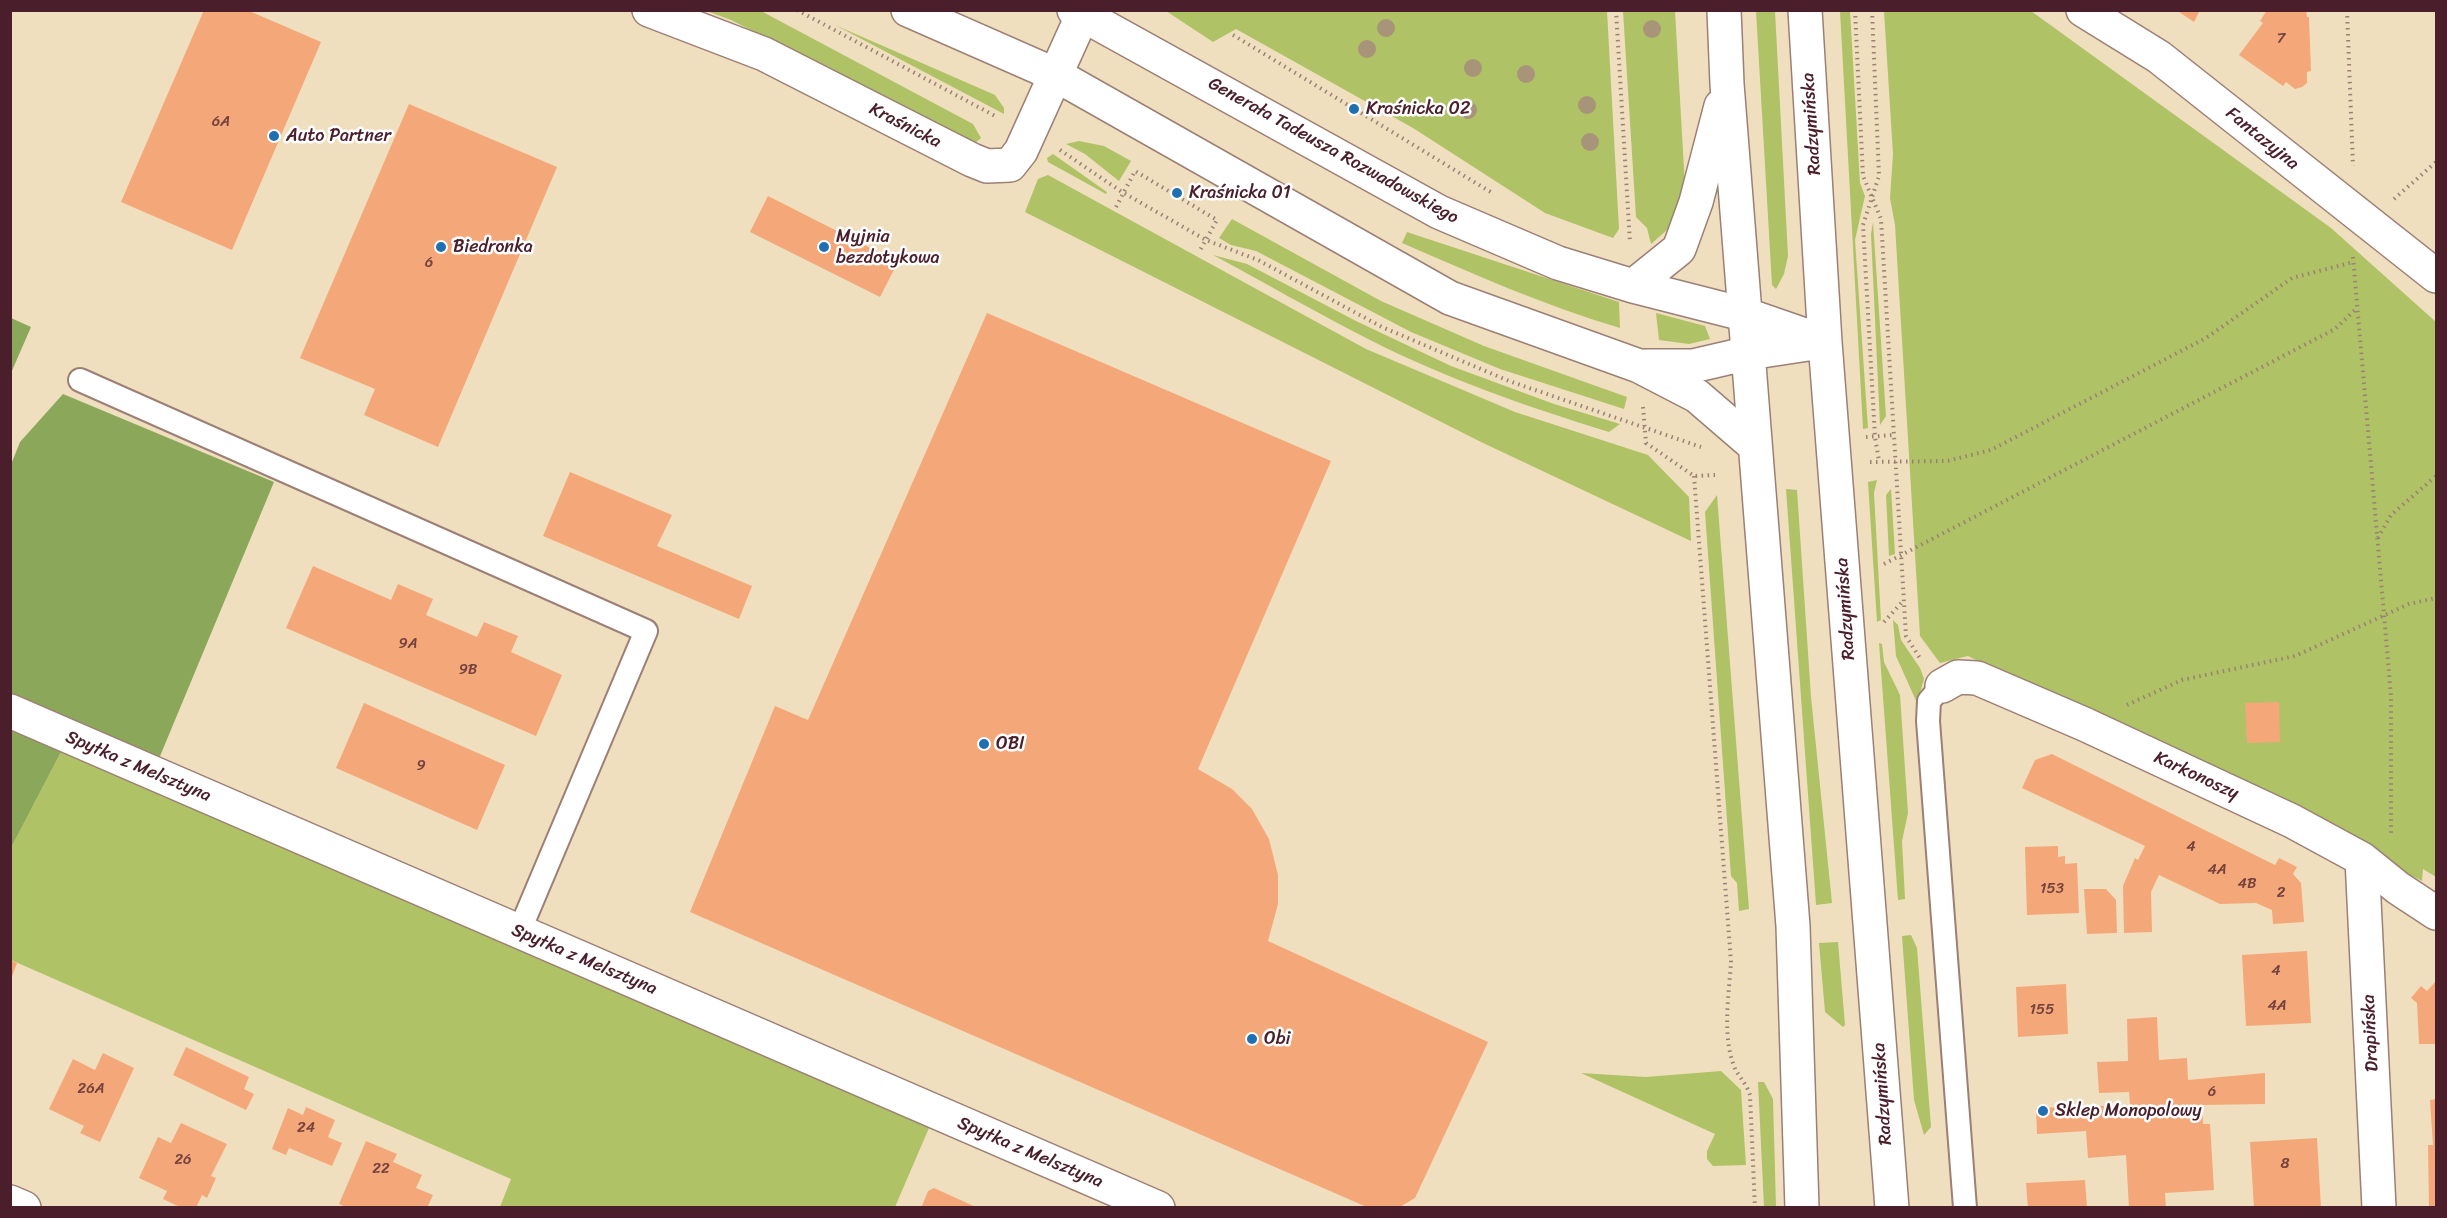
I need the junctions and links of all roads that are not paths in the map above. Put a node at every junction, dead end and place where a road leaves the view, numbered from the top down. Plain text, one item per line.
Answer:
1 (649, 10) edge
2 (908, 10) edge
3 (1724, 10) edge
4 (1805, 10) edge
5 (2082, 10) edge
6 (1081, 12) edge
7 (1056, 75) junction
8 (1727, 84) junction
9 (2436, 276) edge
10 (1633, 286) junction
11 (1747, 315) junction
12 (1826, 342) junction
13 (1749, 354) junction
14 (1640, 366) junction
15 (80, 380) dead end
16 (1755, 446) junction
17 (1942, 686) joint
18 (10, 711) edge
19 (2362, 859) junction
20 (2436, 913) edge
21 (519, 932) junction
22 (10, 1202) edge
23 (24, 1208) edge
24 (1158, 1208) edge
25 (1802, 1208) edge
26 (1892, 1208) edge
27 (1965, 1208) edge
28 (2379, 1208) edge

1 - 7 street, Kraśnicka
2 - 7 street
3 - 8 street
4 - 12 street, Radzymińska
5 - 9 street, Fantazyjna
6 - 7 street, Kraśnicka
6 - 10 street, Generała Tadeusza Rozwadowskiego
7 - 14 street
8 - 10 street
8 - 11 street
10 - 11 street, Generała Tadeusza Rozwadowskiego
11 - 12 street, Generała Tadeusza Rozwadowskiego
11 - 13 street
12 - 13 street
12 - 26 street, Radzymińska
13 - 14 street
13 - 16 street
14 - 16 street
15 - 21 lane
16 - 25 street
17 - 19 street, Karkonoszy
17 - 27 lane
18 - 21 street, Spytka z Melsztyna
19 - 20 street, Karkonoszy
19 - 28 street, Drapińska
21 - 24 street, Spytka z Melsztyna
22 - 23 street

